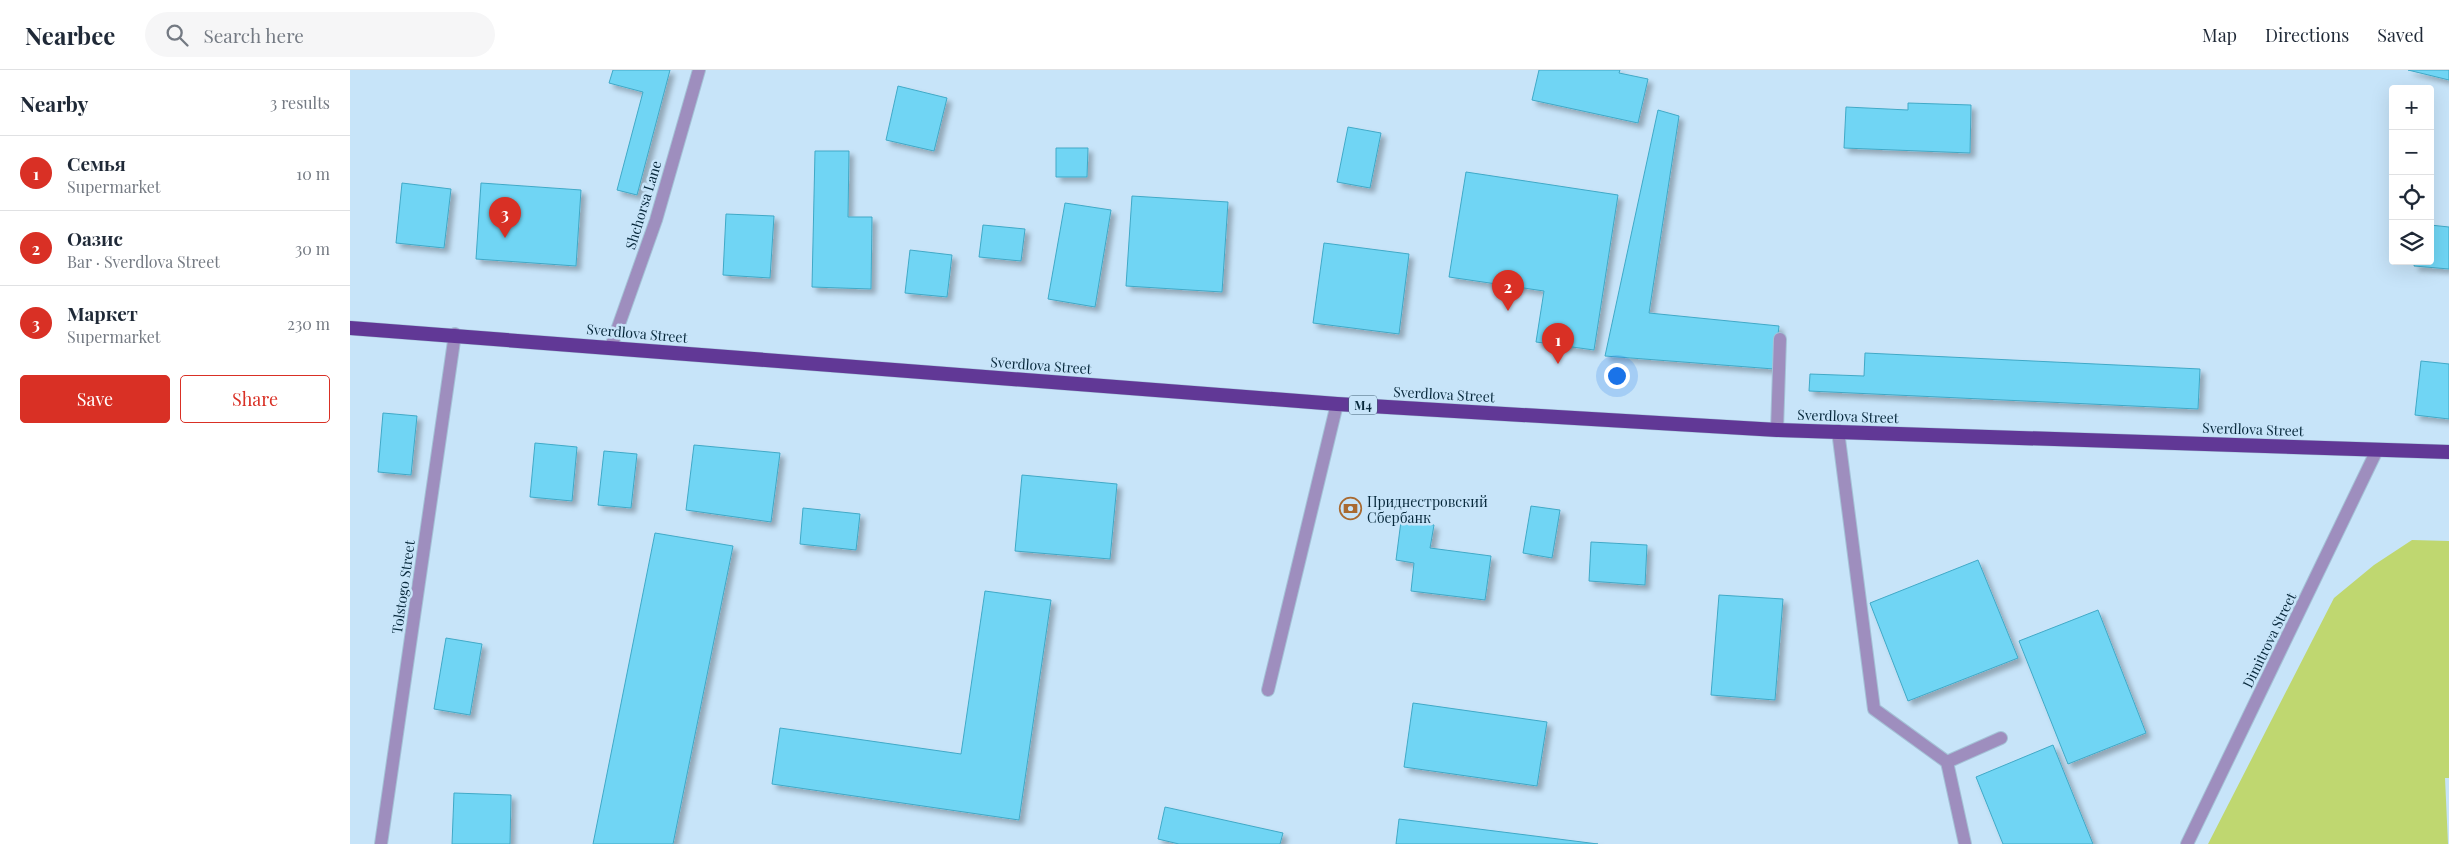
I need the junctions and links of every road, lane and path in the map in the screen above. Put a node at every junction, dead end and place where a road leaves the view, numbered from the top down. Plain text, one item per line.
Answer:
1 (699, 70) edge
2 (350, 328) edge
3 (455, 334) junction
4 (1780, 339) dead end
5 (611, 347) junction
6 (1337, 404) junction
7 (1777, 430) junction
8 (1838, 431) junction
9 (2377, 450) junction
10 (2449, 452) edge
11 (1268, 690) dead end
12 (2001, 738) dead end
13 (1947, 762) junction
14 (381, 844) edge
15 (1964, 844) edge
16 (2187, 844) edge

1 - 5 street, Shchorsa Lane
2 - 3 highway, Sverdlova Street / M4
3 - 5 highway, Sverdlova Street / M4
3 - 14 street, Tolstogo Street
4 - 7 street
5 - 6 highway, Sverdlova Street / M4
6 - 7 highway, Sverdlova Street / M4
6 - 11 street
7 - 8 highway, Sverdlova Street / M4
8 - 9 highway, Sverdlova Street / M4
8 - 13 street
9 - 10 highway, Sverdlova Street / M4
9 - 16 street, Dimitrova Street
12 - 13 street
13 - 15 street

